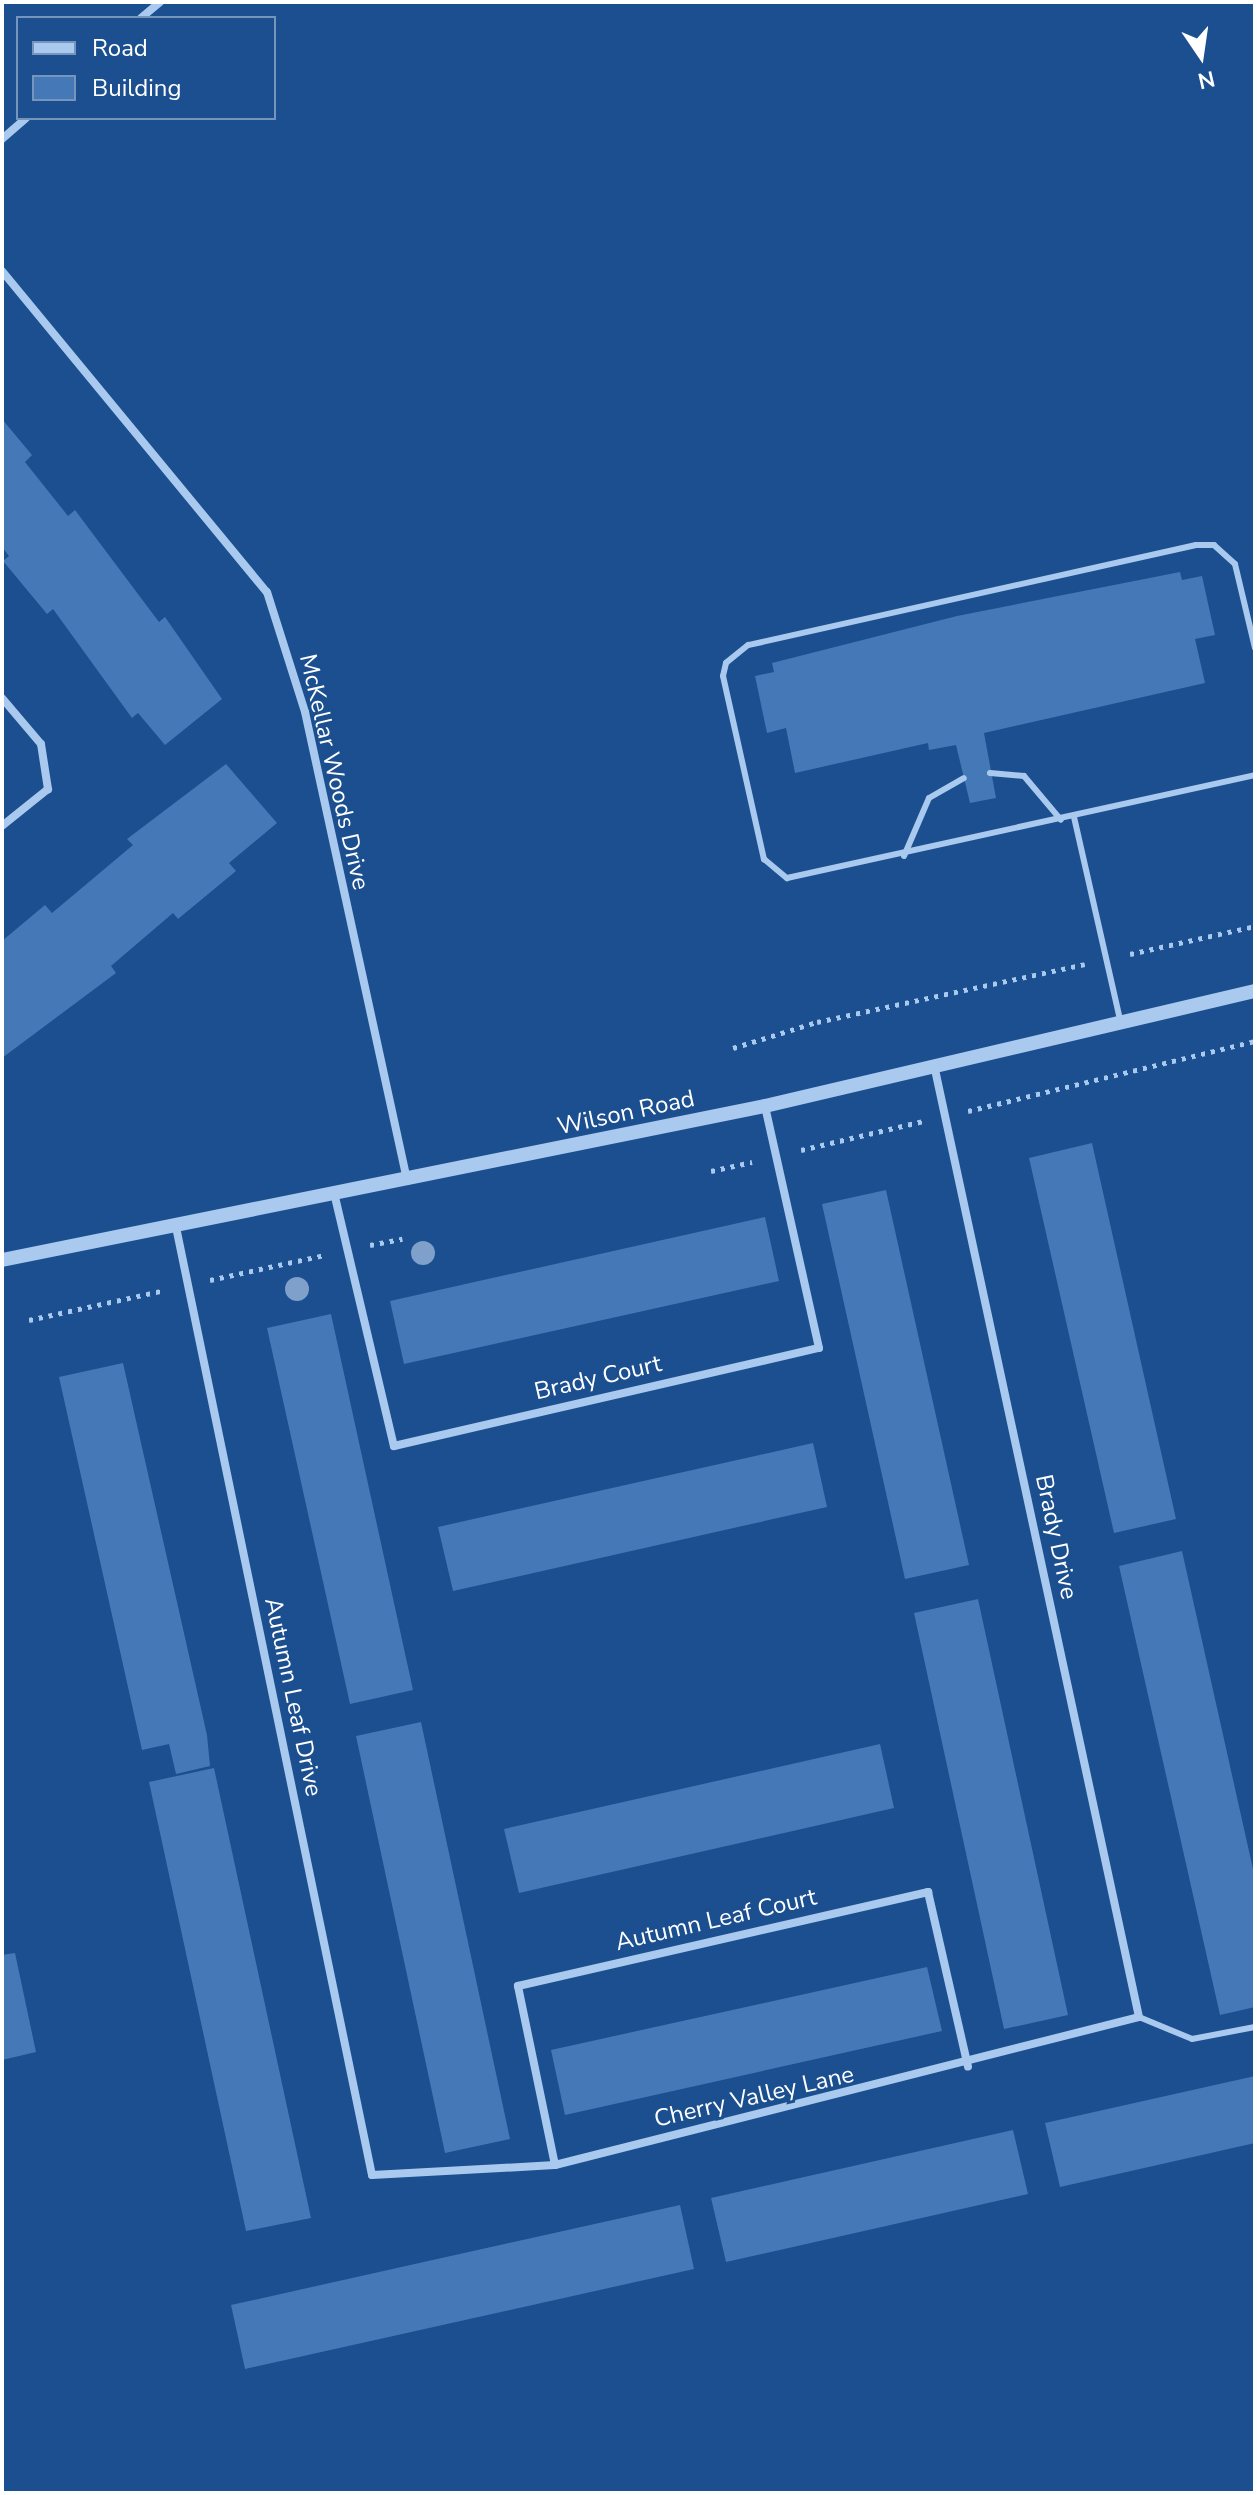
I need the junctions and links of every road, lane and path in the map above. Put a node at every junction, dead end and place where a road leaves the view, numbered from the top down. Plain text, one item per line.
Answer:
1 (160, 2) edge
2 (143, 16) edge
3 (24, 120) edge
4 (2, 139) edge
5 (2, 271) edge
6 (1255, 648) edge
7 (2, 698) edge
8 (990, 773) dead end
9 (1255, 775) edge
10 (964, 778) dead end
11 (1074, 817) junction
12 (1061, 820) junction
13 (2, 826) edge
14 (904, 856) junction
15 (1255, 926) edge
16 (1106, 959) junction
17 (1255, 991) edge
18 (1120, 1022) junction
19 (1255, 1041) edge
20 (733, 1048) dead end
21 (934, 1065) junction
22 (765, 1106) junction
23 (945, 1116) junction
24 (776, 1156) junction
25 (711, 1171) dead end
26 (407, 1181) junction
27 (335, 1197) junction
28 (176, 1227) junction
29 (2, 1260) edge
30 (1139, 2017) junction
31 (1255, 2027) edge
32 (968, 2066) junction
33 (555, 2165) junction
34 (372, 2175) joint

1 - 2 street
3 - 4 street
5 - 26 street, McKellar Woods Drive
6 - 14 lane
7 - 13 street
8 - 12 lane
9 - 11 lane
10 - 14 lane
11 - 12 lane
11 - 16 lane
12 - 14 lane
15 - 16 path
16 - 18 lane
16 - 20 path
17 - 18 street, Wilson Road
18 - 21 street, Wilson Road
19 - 23 path
21 - 22 street, Wilson Road
21 - 23 street, Brady Drive
22 - 24 street, Brady Court
22 - 26 street, Wilson Road
23 - 24 path
23 - 30 street, Brady Drive
24 - 25 path
24 - 27 street, Brady Court
26 - 27 street, Wilson Road
27 - 28 street, Wilson Road
28 - 29 street, Wilson Road
28 - 34 street, Autumn Leaf Drive
30 - 31 lane
30 - 32 street, Cherry Valley Lane
32 - 33 street, Cherry Valley Lane
32 - 33 street, Autumn Leaf Court
33 - 34 street, Cherry Valley Lane

